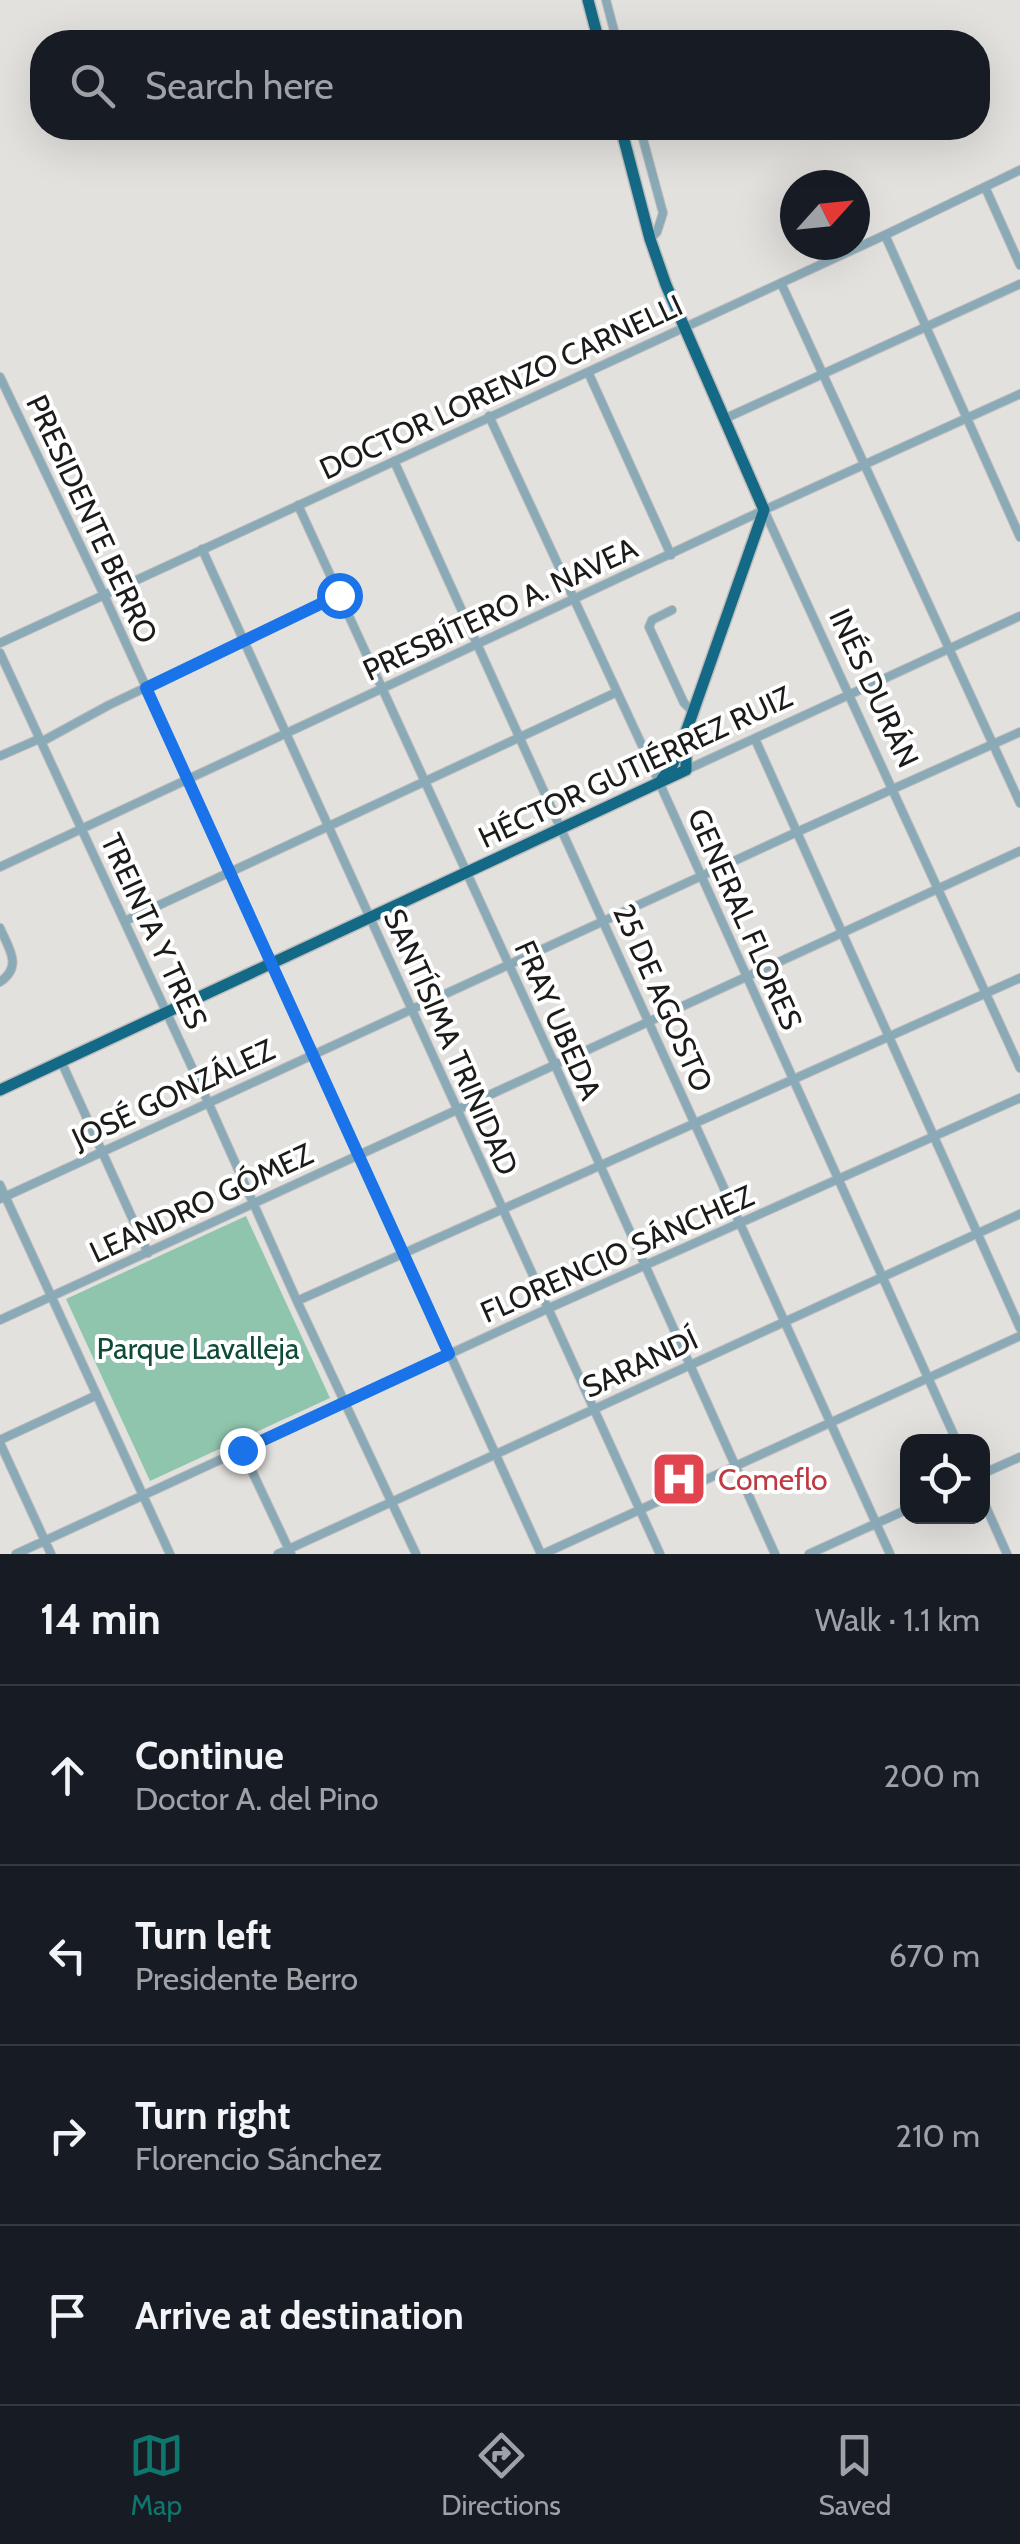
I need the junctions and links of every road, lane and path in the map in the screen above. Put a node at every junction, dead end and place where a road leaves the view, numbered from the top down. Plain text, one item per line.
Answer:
1 (588, 0) edge
2 (606, 0) edge
3 (596, 30) edge
4 (614, 30) edge
5 (624, 140) edge
6 (643, 140) edge
7 (1020, 170) edge
8 (984, 187) junction
9 (886, 235) junction
10 (650, 238) junction
11 (1020, 265) edge
12 (782, 283) junction
13 (1020, 284) edge
14 (926, 327) junction
15 (683, 328) junction
16 (588, 372) junction
17 (823, 374) junction
18 (0, 377) edge
19 (1020, 394) edge
20 (489, 416) junction
21 (966, 418) junction
22 (724, 419) junction
23 (394, 461) junction
24 (865, 464) junction
25 (298, 505) junction
26 (764, 510) junction
27 (1020, 536) edge
28 (202, 549) junction
29 (671, 555) junction
30 (104, 595) junction
31 (339, 595) junction
32 (574, 600) junction
33 (672, 610) dead end
34 (1020, 616) edge
35 (244, 641) junction
36 (0, 643) edge
37 (478, 644) junction
38 (949, 648) junction
39 (0, 654) edge
40 (146, 688) junction
41 (383, 689) junction
42 (617, 692) junction
43 (849, 694) junction
44 (692, 711) junction
45 (686, 732) junction
46 (1020, 732) edge
47 (286, 734) junction
48 (520, 737) junction
49 (755, 739) junction
50 (40, 740) junction
51 (993, 745) junction
52 (0, 756) edge
53 (676, 756) junction
54 (686, 770) junction
55 (188, 780) junction
56 (425, 781) junction
57 (658, 782) junction
58 (893, 790) junction
59 (1020, 803) edge
60 (328, 826) junction
61 (82, 828) junction
62 (561, 828) junction
63 (798, 832) junction
64 (1020, 852) edge
65 (0, 867) edge
66 (467, 872) junction
67 (229, 873) junction
68 (701, 876) junction
69 (938, 888) junction
70 (370, 918) junction
71 (125, 921) junction
72 (604, 922) junction
73 (0, 928) edge
74 (842, 933) junction
75 (271, 964) junction
76 (509, 964) junction
77 (747, 977) junction
78 (1020, 978) edge
79 (0, 982) edge
80 (986, 993) junction
81 (411, 1010) junction
82 (167, 1013) junction
83 (649, 1022) junction
84 (888, 1035) junction
85 (312, 1054) junction
86 (62, 1062) junction
87 (555, 1065) junction
88 (1020, 1068) edge
89 (792, 1079) junction
90 (0, 1090) edge
91 (1020, 1098) edge
92 (208, 1102) junction
93 (458, 1110) junction
94 (694, 1122) junction
95 (934, 1137) junction
96 (102, 1152) junction
97 (358, 1156) junction
98 (598, 1165) junction
99 (838, 1180) junction
100 (0, 1185) edge
101 (3, 1198) edge
102 (254, 1204) junction
103 (502, 1209) junction
104 (1020, 1214) edge
105 (740, 1224) junction
106 (977, 1234) junction
107 (148, 1253) junction
108 (402, 1254) junction
109 (644, 1266) junction
110 (882, 1278) junction
111 (51, 1296) junction
112 (297, 1300) junction
113 (547, 1308) junction
114 (0, 1320) edge
115 (784, 1322) junction
116 (1020, 1328) edge
117 (1020, 1336) edge
118 (449, 1354) junction
119 (689, 1365) junction
120 (928, 1379) junction
121 (97, 1395) junction
122 (345, 1402) junction
123 (594, 1409) junction
124 (831, 1423) junction
125 (952, 1434) edge
126 (0, 1442) edge
127 (242, 1450) junction
128 (495, 1454) junction
129 (1020, 1457) edge
130 (734, 1466) junction
131 (990, 1470) edge
132 (142, 1496) junction
133 (392, 1502) junction
134 (640, 1510) junction
135 (900, 1513) edge
136 (990, 1516) edge
137 (876, 1524) junction
138 (45, 1541) junction
139 (290, 1552) edge
140 (16, 1554) edge
141 (51, 1554) edge
142 (170, 1554) edge
143 (278, 1554) edge
144 (416, 1554) edge
145 (542, 1554) edge
146 (660, 1554) edge
147 (774, 1554) edge
148 (808, 1554) edge
149 (890, 1554) edge
150 (1007, 1554) edge

1 - 3 highway
2 - 4 street
5 - 10 highway, INÉS DURÁN
6 - 10 street
7 - 8 street, DOCTOR LORENZO CARNELLI
8 - 9 street, DOCTOR LORENZO CARNELLI
8 - 11 street
9 - 12 street, DOCTOR LORENZO CARNELLI
9 - 14 street
10 - 15 highway, INÉS DURÁN
12 - 15 street, DOCTOR LORENZO CARNELLI
12 - 17 street
13 - 14 street
14 - 17 street
14 - 21 street
15 - 16 street, DOCTOR LORENZO CARNELLI
15 - 22 highway, INÉS DURÁN
16 - 20 street, DOCTOR LORENZO CARNELLI
16 - 29 street
17 - 22 street
17 - 24 street
18 - 30 street, PRESIDENTE BERRO
19 - 21 street, PRESBÍTERO A. NAVEA
20 - 23 street, DOCTOR LORENZO CARNELLI
20 - 32 street, GENERAL FLORES
21 - 24 street, PRESBÍTERO A. NAVEA
21 - 27 street
22 - 26 highway, INÉS DURÁN
23 - 25 street, DOCTOR LORENZO CARNELLI
23 - 37 street, 25 DE AGOSTO
24 - 26 street, PRESBÍTERO A. NAVEA
24 - 38 street
25 - 28 street, DOCTOR LORENZO CARNELLI
25 - 31 street, FRAY UBEDA
26 - 29 street, PRESBÍTERO A. NAVEA
26 - 43 street, INÉS DURÁN
26 - 44 highway
28 - 30 street, DOCTOR LORENZO CARNELLI
28 - 35 street, SANTÍSIMA TRINIDAD
29 - 32 street, PRESBÍTERO A. NAVEA
30 - 36 street, DOCTOR LORENZO CARNELLI
30 - 40 street, PRESIDENTE BERRO
31 - 35 street
31 - 41 street, FRAY UBEDA
32 - 37 street, PRESBÍTERO A. NAVEA
32 - 42 street, GENERAL FLORES
33 - 44 street
34 - 38 street, HÉCTOR GUTIÉRREZ RUIZ
35 - 40 street
35 - 47 street, SANTÍSIMA TRINIDAD
37 - 41 street, PRESBÍTERO A. NAVEA
37 - 48 street, 25 DE AGOSTO
38 - 43 street, HÉCTOR GUTIÉRREZ RUIZ
38 - 51 street
39 - 50 street, TREINTA Y TRES
40 - 50 street
40 - 55 street, PRESIDENTE BERRO
41 - 47 street, PRESBÍTERO A. NAVEA
41 - 56 street, FRAY UBEDA
42 - 48 street
42 - 57 street, GENERAL FLORES
43 - 49 street, HÉCTOR GUTIÉRREZ RUIZ
43 - 58 street, INÉS DURÁN
44 - 45 highway
45 - 53 highway
45 - 54 highway
46 - 51 street, JOSÉ GONZÁLEZ
47 - 55 street, PRESBÍTERO A. NAVEA
47 - 60 street, SANTÍSIMA TRINIDAD
48 - 56 street
48 - 62 street, 25 DE AGOSTO
49 - 54 street, HÉCTOR GUTIÉRREZ RUIZ
49 - 63 street
50 - 52 street
50 - 61 street, TREINTA Y TRES
51 - 58 street, JOSÉ GONZÁLEZ
51 - 59 street
53 - 54 highway
53 - 57 highway
54 - 57 highway, HÉCTOR GUTIÉRREZ RUIZ
55 - 61 street, PRESBÍTERO A. NAVEA
55 - 67 street, PRESIDENTE BERRO
56 - 60 street
56 - 66 street, FRAY UBEDA
57 - 62 highway, HÉCTOR GUTIÉRREZ RUIZ
57 - 68 street, GENERAL FLORES
58 - 63 street, JOSÉ GONZÁLEZ
58 - 69 street, INÉS DURÁN
60 - 67 street
60 - 70 street, SANTÍSIMA TRINIDAD
61 - 65 street, PRESBÍTERO A. NAVEA
61 - 71 street, TREINTA Y TRES
62 - 66 highway, HÉCTOR GUTIÉRREZ RUIZ
62 - 72 street, 25 DE AGOSTO
63 - 68 street, JOSÉ GONZÁLEZ
63 - 74 street
64 - 69 street, LEANDRO GÓMEZ
66 - 70 highway, HÉCTOR GUTIÉRREZ RUIZ
66 - 76 street, FRAY UBEDA
67 - 71 street
67 - 75 street, PRESIDENTE BERRO
68 - 72 street, JOSÉ GONZÁLEZ
68 - 77 street, GENERAL FLORES
69 - 74 street, LEANDRO GÓMEZ
69 - 80 street, INÉS DURÁN
70 - 75 highway, HÉCTOR GUTIÉRREZ RUIZ
70 - 81 street, SANTÍSIMA TRINIDAD
71 - 82 street, TREINTA Y TRES
72 - 76 street, JOSÉ GONZÁLEZ
72 - 83 street, 25 DE AGOSTO
73 - 79 street
74 - 77 street, LEANDRO GÓMEZ
74 - 84 street
75 - 82 highway, HÉCTOR GUTIÉRREZ RUIZ
75 - 85 street, PRESIDENTE BERRO
76 - 81 street, JOSÉ GONZÁLEZ
76 - 87 street, FRAY UBEDA
77 - 83 street, LEANDRO GÓMEZ
77 - 89 street, GENERAL FLORES
78 - 80 street
80 - 84 street
80 - 88 street, INÉS DURÁN
81 - 85 street, JOSÉ GONZÁLEZ
81 - 93 street, SANTÍSIMA TRINIDAD
82 - 86 highway, HÉCTOR GUTIÉRREZ RUIZ
82 - 92 street, TREINTA Y TRES
83 - 87 street, LEANDRO GÓMEZ
83 - 94 street, 25 DE AGOSTO
84 - 89 street
84 - 95 street
85 - 92 street, JOSÉ GONZÁLEZ
85 - 97 street, PRESIDENTE BERRO
86 - 90 highway, HÉCTOR GUTIÉRREZ RUIZ
86 - 96 street
87 - 93 street, LEANDRO GÓMEZ
87 - 98 street, FRAY UBEDA
89 - 94 street
89 - 99 street, GENERAL FLORES
91 - 95 street, FLORENCIO SÁNCHEZ
92 - 96 street, JOSÉ GONZÁLEZ
92 - 102 street, TREINTA Y TRES
93 - 97 street, LEANDRO GÓMEZ
93 - 103 street, SANTÍSIMA TRINIDAD
94 - 98 street
94 - 105 street, 25 DE AGOSTO
95 - 99 street, FLORENCIO SÁNCHEZ
95 - 106 street
96 - 101 street, JOSÉ GONZÁLEZ
96 - 107 street
97 - 102 street, LEANDRO GÓMEZ
97 - 108 street, PRESIDENTE BERRO
98 - 103 street
98 - 109 street, FRAY UBEDA
99 - 105 street, FLORENCIO SÁNCHEZ
99 - 110 street, GENERAL FLORES
100 - 101 street
101 - 111 street
102 - 107 street, LEANDRO GÓMEZ
102 - 112 street, TREINTA Y TRES
103 - 108 street
103 - 113 street, SANTÍSIMA TRINIDAD
104 - 106 street, SARANDÍ
105 - 109 street, FLORENCIO SÁNCHEZ
105 - 115 street, 25 DE AGOSTO
106 - 110 street, SARANDÍ
106 - 116 street
107 - 111 street, LEANDRO GÓMEZ
108 - 112 street
108 - 118 street, PRESIDENTE BERRO
109 - 113 street, FLORENCIO SÁNCHEZ
109 - 119 street, FRAY UBEDA
110 - 115 street, SARANDÍ
110 - 120 street, GENERAL FLORES
111 - 114 street, LEANDRO GÓMEZ
111 - 121 street
112 - 122 street, TREINTA Y TRES
113 - 118 street, FLORENCIO SÁNCHEZ
113 - 123 street, SANTÍSIMA TRINIDAD
115 - 119 street, SARANDÍ
115 - 124 street, 25 DE AGOSTO
117 - 120 street
118 - 122 street, FLORENCIO SÁNCHEZ
118 - 128 street, PRESIDENTE BERRO
119 - 123 street, SARANDÍ
119 - 130 street, FRAY UBEDA
120 - 124 street
120 - 125 street, GENERAL FLORES
121 - 126 street
121 - 132 street
122 - 127 street, FLORENCIO SÁNCHEZ
122 - 133 street, TREINTA Y TRES
123 - 128 street, SARANDÍ
123 - 134 street, SANTÍSIMA TRINIDAD
124 - 130 street
124 - 137 street, 25 DE AGOSTO
126 - 138 street
127 - 132 street, FLORENCIO SÁNCHEZ
127 - 139 street
128 - 133 street, SARANDÍ
128 - 145 street, PRESIDENTE BERRO
129 - 131 street
130 - 134 street
130 - 147 street, FRAY UBEDA
132 - 138 street, FLORENCIO SÁNCHEZ
132 - 142 street
133 - 139 street, SARANDÍ
133 - 144 street, TREINTA Y TRES
134 - 145 street
134 - 146 street, SANTÍSIMA TRINIDAD
135 - 137 street
136 - 150 street
137 - 148 street
137 - 149 street, 25 DE AGOSTO
138 - 140 street, FLORENCIO SÁNCHEZ
138 - 141 street
139 - 143 street, SARANDÍ

